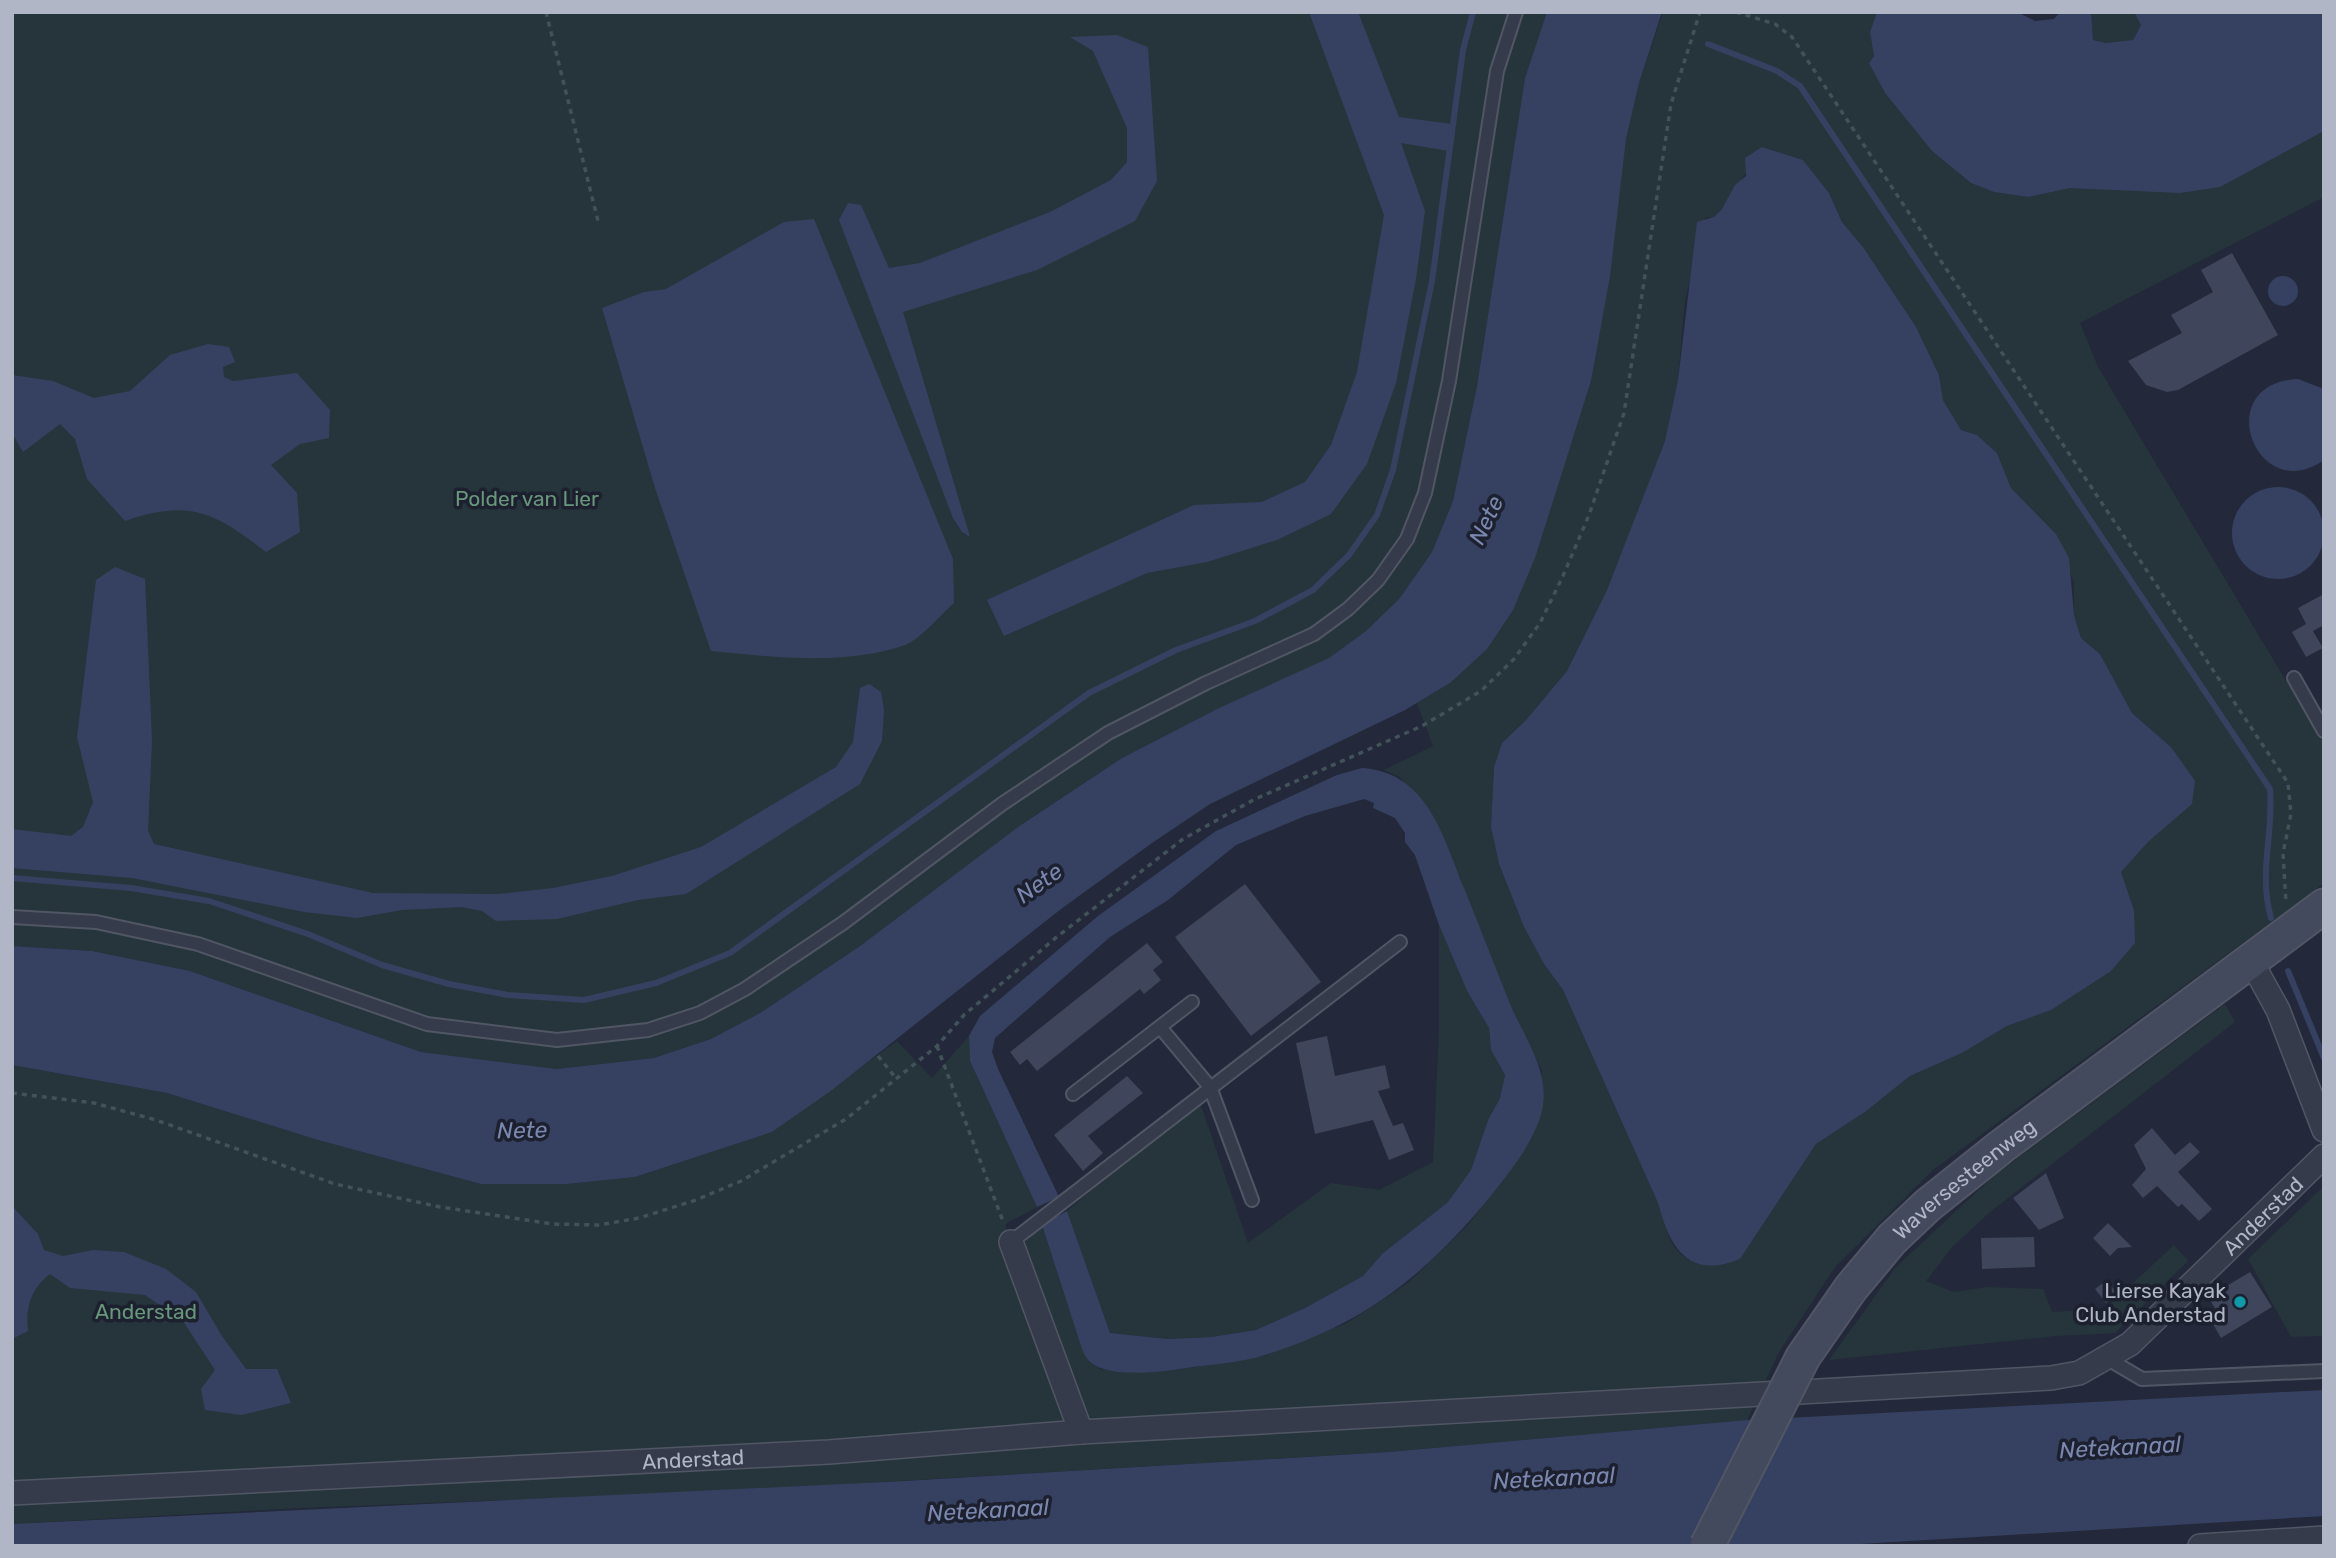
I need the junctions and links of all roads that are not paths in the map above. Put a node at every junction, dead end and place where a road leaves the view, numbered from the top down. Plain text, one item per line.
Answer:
1 (1517, 12) edge
2 (2294, 678) dead end
3 (2324, 731) edge
4 (2324, 906) edge
5 (12, 917) edge
6 (1400, 942) dead end
7 (2251, 961) junction
8 (1192, 1002) dead end
9 (1160, 1027) junction
10 (1210, 1087) junction
11 (1073, 1094) dead end
12 (2324, 1130) edge
13 (2324, 1156) edge
14 (1252, 1200) dead end
15 (1011, 1242) joint
16 (2108, 1359) junction
17 (2324, 1371) edge
18 (1081, 1432) junction
19 (12, 1493) edge
20 (2324, 1538) edge
21 (1707, 1546) edge
22 (2200, 1546) edge

1 - 5 lane
2 - 3 lane
4 - 7 main road, Waversesteenweg
6 - 10 lane
7 - 12 street
7 - 21 main road, Waversesteenweg, bridge
8 - 9 lane
9 - 10 lane
9 - 11 lane
10 - 14 lane
10 - 15 lane
13 - 16 street, Anderstad
15 - 18 street
16 - 17 lane
16 - 18 street, Anderstad
18 - 19 street, Anderstad
20 - 22 street

